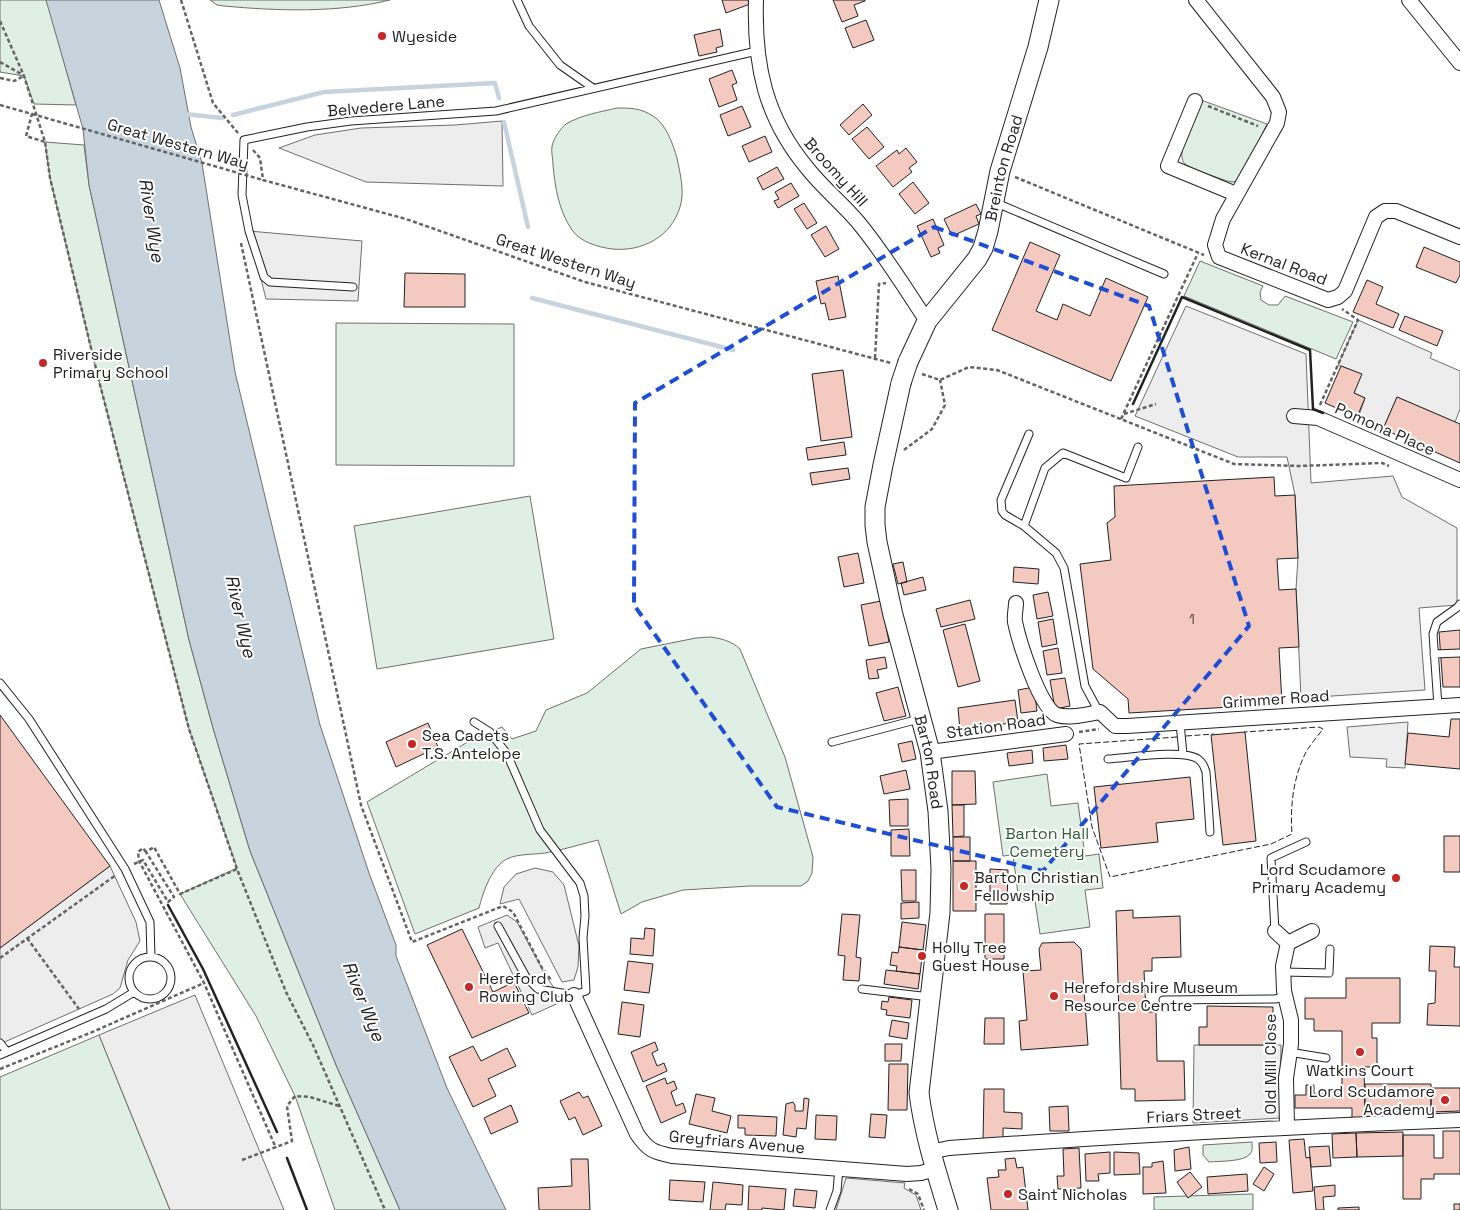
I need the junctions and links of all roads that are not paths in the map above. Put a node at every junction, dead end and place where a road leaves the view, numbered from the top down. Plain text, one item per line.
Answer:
1 (517, 0) edge
2 (756, 0) edge
3 (1049, 0) edge
4 (1196, 0) edge
5 (1409, 0) edge
6 (757, 51) junction
7 (1460, 63) edge
8 (593, 88) junction
9 (1195, 101) road end
10 (1236, 194) junction
11 (994, 202) junction
12 (1460, 237) edge
13 (1164, 274) dead end
14 (353, 287) dead end
15 (927, 321) junction
16 (1294, 416) dead end
17 (1029, 434) dead end
18 (1138, 447) dead end
19 (1460, 480) edge
20 (1024, 526) junction
21 (1016, 603) dead end
22 (1460, 604) edge
23 (1460, 653) edge
24 (1434, 654) junction
25 (0, 683) edge
26 (1460, 705) edge
27 (1438, 706) junction
28 (1100, 712) junction
29 (920, 719) junction
30 (474, 722) dead end
31 (1180, 723) junction
32 (1066, 734) road end
33 (832, 742) dead end
34 (930, 752) junction
35 (1182, 754) junction
36 (1108, 760) dead end
37 (1210, 832) dead end
38 (1306, 842) dead end
39 (498, 926) dead end
40 (1275, 930) joint
41 (1312, 931) dead end
42 (1288, 943) junction
43 (1330, 949) dead end
44 (151, 957) junction
45 (1283, 972) junction
46 (862, 989) dead end
47 (134, 992) junction
48 (574, 995) junction
49 (930, 997) junction
50 (1285, 997) junction
51 (1162, 1000) dead end
52 (0, 1043) edge
53 (1289, 1052) junction
54 (3, 1053) edge
55 (1326, 1058) dead end
56 (1460, 1120) edge
57 (1287, 1127) junction
58 (933, 1161) junction
59 (839, 1168) junction
60 (830, 1210) edge
61 (948, 1210) edge

1 - 8 lane
2 - 6 street, Broomy Hill
3 - 11 street, Breinton Road
4 - 10 street, Kernal Road
5 - 7 street
6 - 8 lane, Belvedere Lane
6 - 15 street, Broomy Hill
8 - 14 lane, Belvedere Lane
9 - 10 street
10 - 12 street, Kernal Road
11 - 13 lane
11 - 15 street, Breinton Road
15 - 29 street, Barton Road, bridge
16 - 19 street, Pomona Place
17 - 20 lane
18 - 20 lane
20 - 28 lane
21 - 28 street
22 - 24 lane
23 - 24 lane
24 - 27 lane
25 - 44 lane
26 - 27 street, Grimmer Road
27 - 31 street, Grimmer Road
28 - 31 street, Grimmer Road
29 - 33 lane
29 - 34 street, Barton Road
30 - 48 lane
31 - 35 lane
32 - 34 street, Station Road
34 - 49 street, Barton Road
35 - 36 lane
35 - 37 lane
38 - 40 lane
39 - 48 lane
40 - 42 street
41 - 42 street
42 - 45 street, Old Mill Close
43 - 45 lane
44 - 47 lane
44 - 47 lane
45 - 50 street, Old Mill Close
46 - 49 lane
47 - 54 lane
48 - 59 street, Greyfriars Avenue
49 - 58 street, Barton Road
50 - 51 lane
50 - 53 street, Old Mill Close
52 - 54 lane
53 - 55 lane
53 - 57 street, Old Mill Close
56 - 57 street, Friars Street
57 - 58 street, Friars Street
58 - 59 street, Greyfriars Avenue
58 - 61 street, Barton Road
59 - 60 lane

